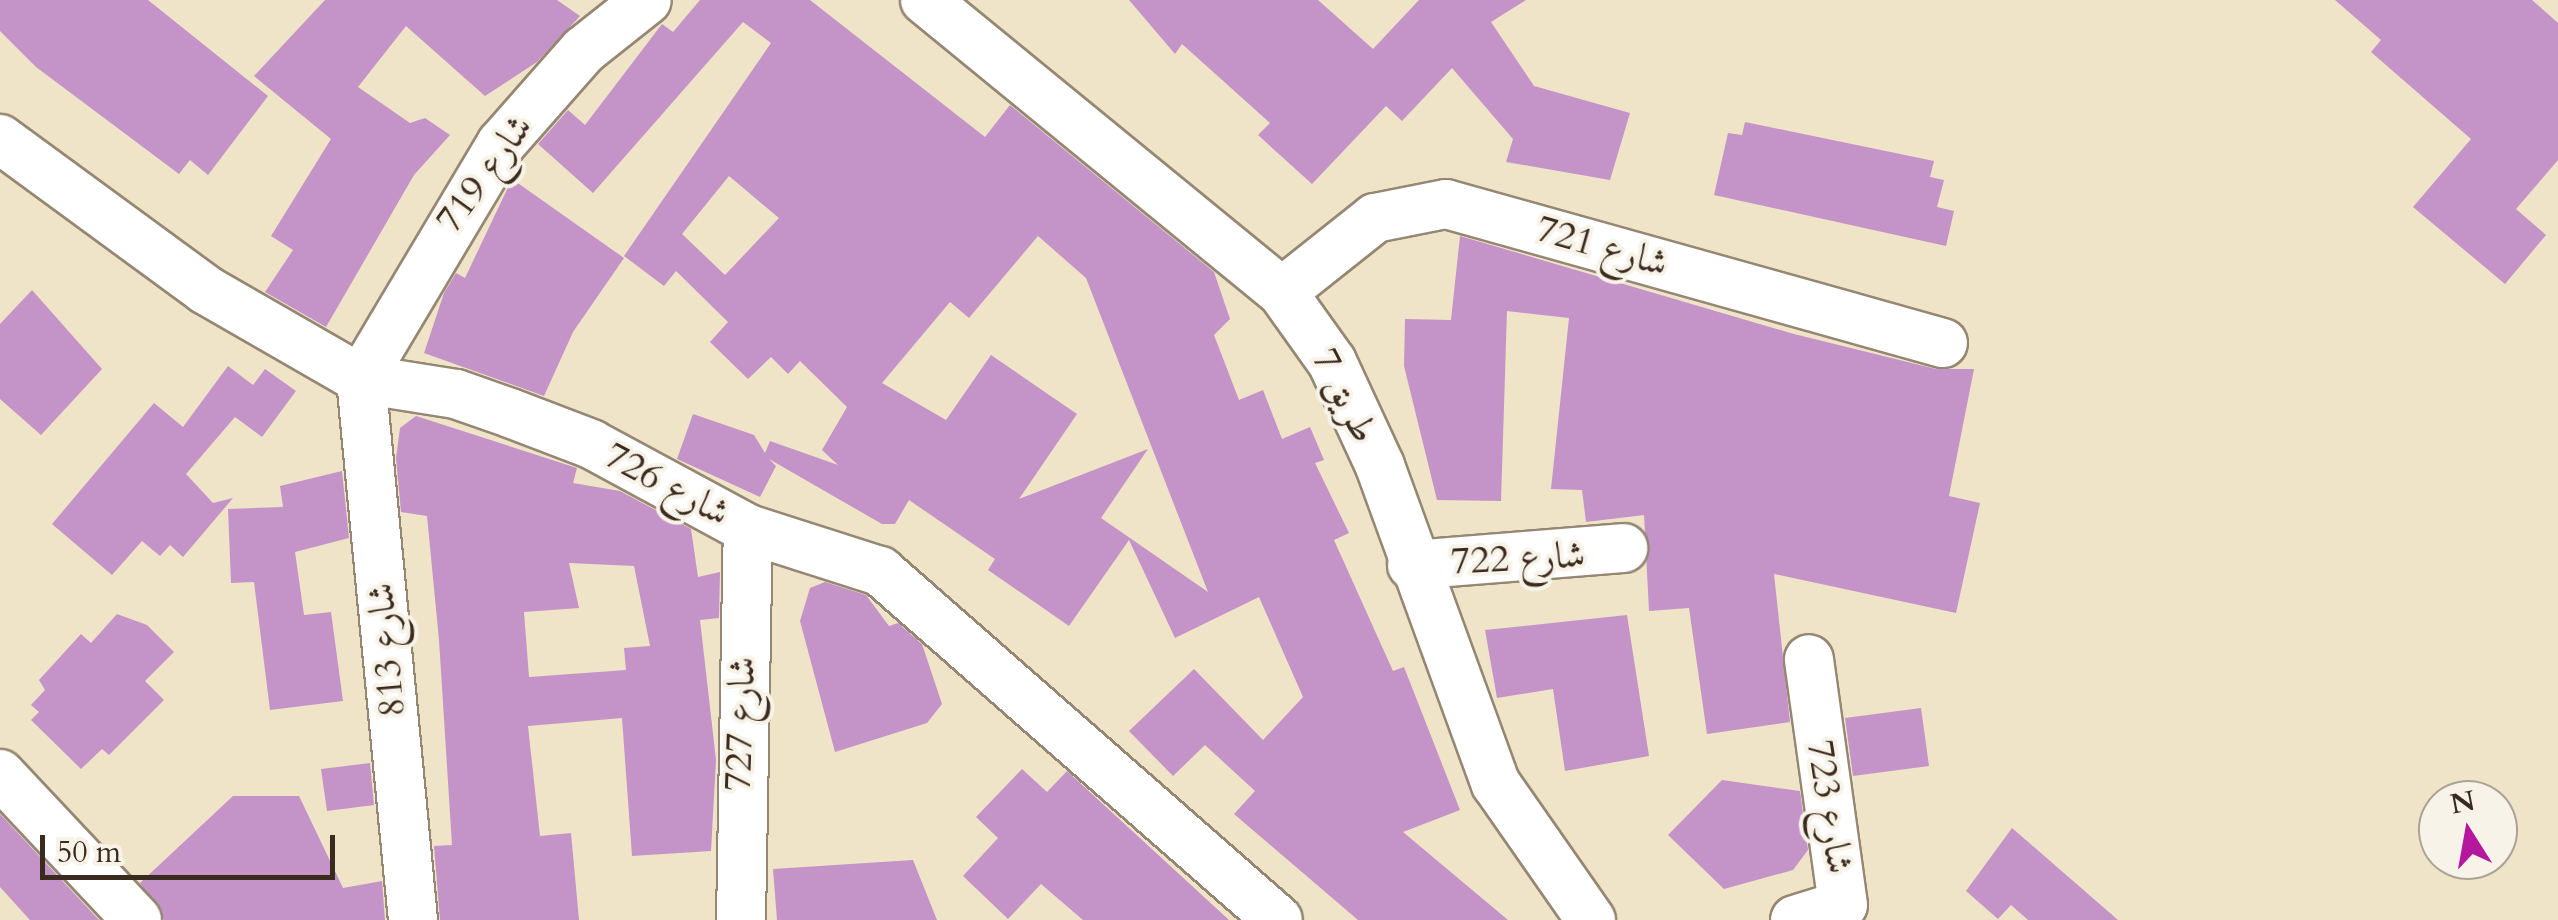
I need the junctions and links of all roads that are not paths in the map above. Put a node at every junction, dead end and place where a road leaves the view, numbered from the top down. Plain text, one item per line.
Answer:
1 (924, 0) edge
2 (618, 6) edge
3 (0, 139) edge
4 (1282, 292) junction
5 (1943, 343) dead end
6 (362, 379) junction
7 (748, 529) junction
8 (1623, 548) dead end
9 (1412, 565) junction
10 (1809, 659) dead end
11 (0, 774) edge
12 (137, 920) edge
13 (413, 920) edge
14 (740, 920) edge
15 (1278, 920) edge
16 (1591, 920) edge
17 (1795, 920) edge

1 - 4 street, 7 طريق
2 - 6 street, شارع 719
3 - 6 street, شارع 726
4 - 5 street, شارع 721
4 - 9 street, 7 طريق
6 - 7 street, شارع 726
6 - 13 street, شارع 813
7 - 14 street, شارع 727
7 - 15 street, شارع 726
8 - 9 street, شارع 722
9 - 16 street, 7 طريق
10 - 17 street, شارع 723
11 - 12 street

